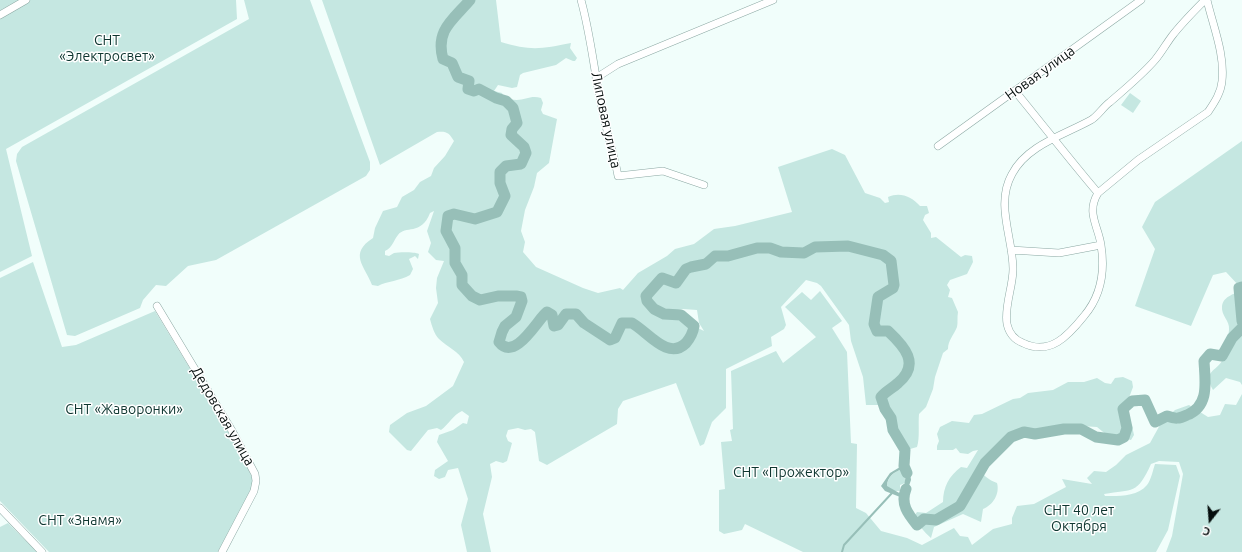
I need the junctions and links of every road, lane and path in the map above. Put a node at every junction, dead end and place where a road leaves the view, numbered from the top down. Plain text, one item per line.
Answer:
1 (26, 0) edge
2 (581, 0) edge
3 (773, 0) edge
4 (1141, 0) edge
5 (1206, 0) edge
6 (0, 15) edge
7 (596, 78) junction
8 (1015, 91) junction
9 (1053, 138) junction
10 (938, 146) dead end
11 (704, 185) dead end
12 (1098, 193) junction
13 (1101, 245) junction
14 (1011, 250) junction
15 (157, 306) dead end
16 (0, 508) edge
17 (42, 552) edge
18 (222, 552) edge

1 - 6 street
2 - 7 street, Липовая улица
3 - 7 street
4 - 8 street, Новая улица
5 - 9 street
5 - 12 street
7 - 11 street, Липовая улица
8 - 9 street
8 - 10 street, Новая улица
9 - 12 street
9 - 14 street
12 - 13 street
13 - 14 street
13 - 14 street
15 - 18 street, Дедовская улица
16 - 17 street

